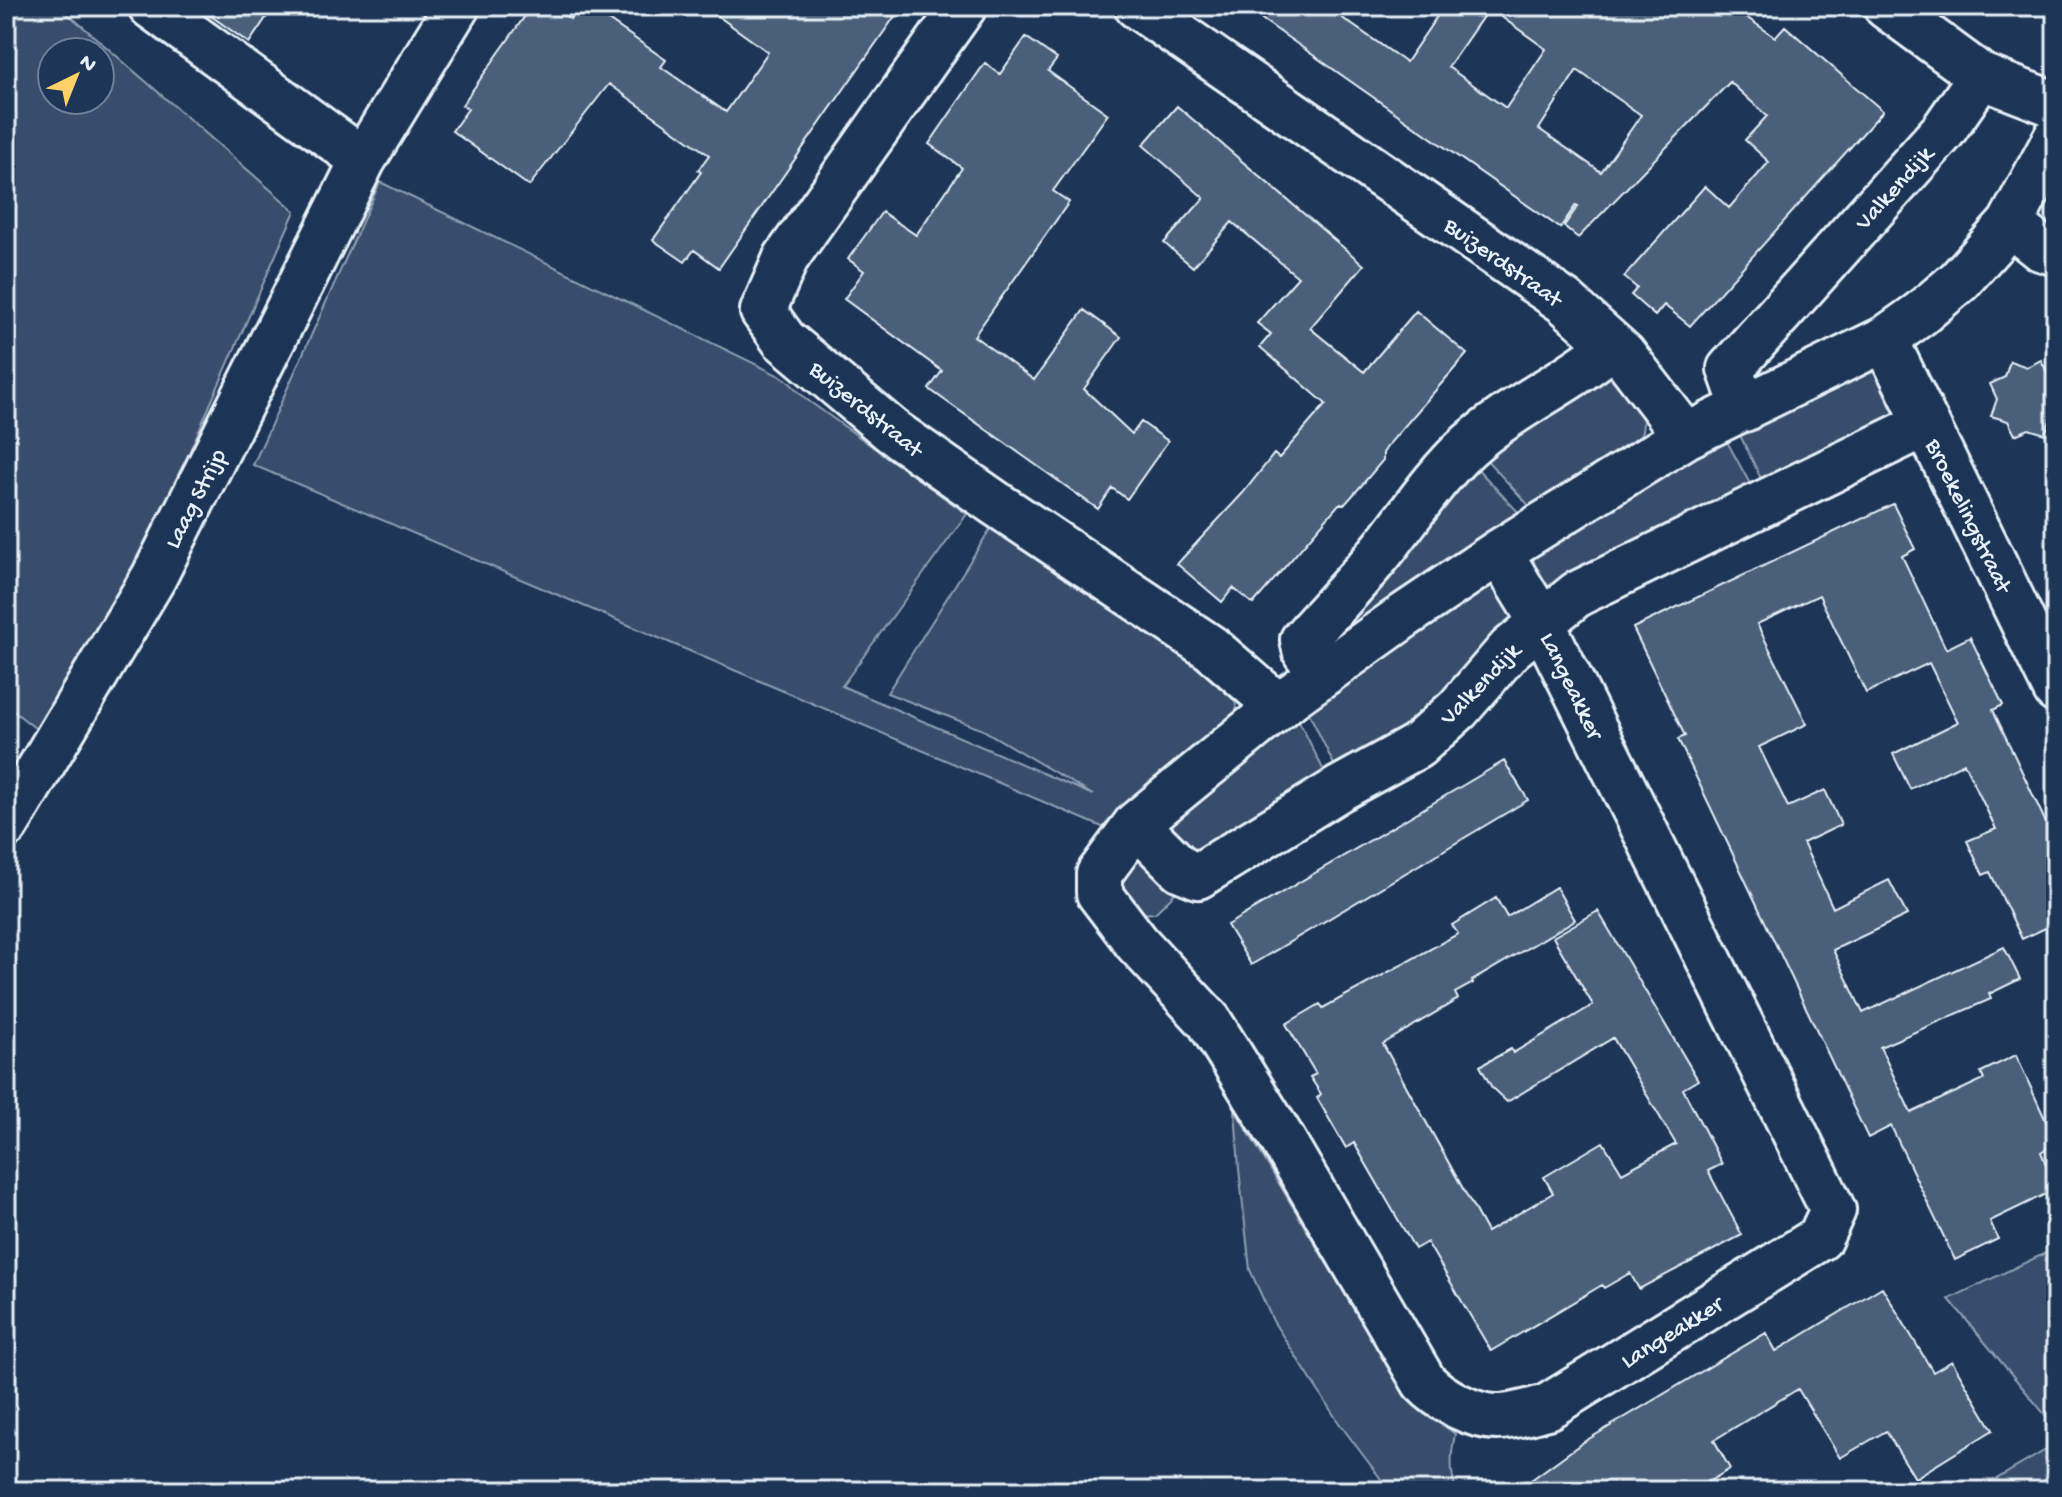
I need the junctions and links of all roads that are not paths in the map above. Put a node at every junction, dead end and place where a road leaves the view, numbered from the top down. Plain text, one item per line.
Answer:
1 (151, 6) edge
2 (457, 6) edge
3 (964, 6) edge
4 (1137, 6) edge
5 (1886, 6) edge
6 (1981, 76) junction
7 (2056, 105) edge
8 (2056, 138) edge
9 (363, 160) junction
10 (2010, 224) junction
11 (2056, 253) edge
12 (1885, 339) junction
13 (1613, 345) junction
14 (1744, 409) junction
15 (1926, 424) junction
16 (1686, 436) junction
17 (1499, 552) junction
18 (1541, 621) junction
19 (1323, 674) junction
20 (2056, 690) edge
21 (1279, 707) junction
22 (6, 825) edge
23 (1134, 826) junction

1 - 9 street
2 - 9 street, Laag Strijp
3 - 21 street, Buizerdstraat
4 - 13 street, Buizerdstraat
5 - 6 street
6 - 7 street
6 - 14 street, Valkendijk
8 - 10 street
9 - 22 street, Laag Strijp
10 - 11 street
10 - 12 street
12 - 14 street
12 - 15 street, Broekelingstraat
13 - 16 street, Buizerdstraat
13 - 19 street
14 - 16 street
15 - 18 street, Valkendijk
15 - 20 street, Broekelingstraat
16 - 17 street
17 - 18 street, Langeakker
17 - 19 street
18 - 23 street, Valkendijk
18 - 23 street, Langeakker
19 - 21 street
21 - 23 street

